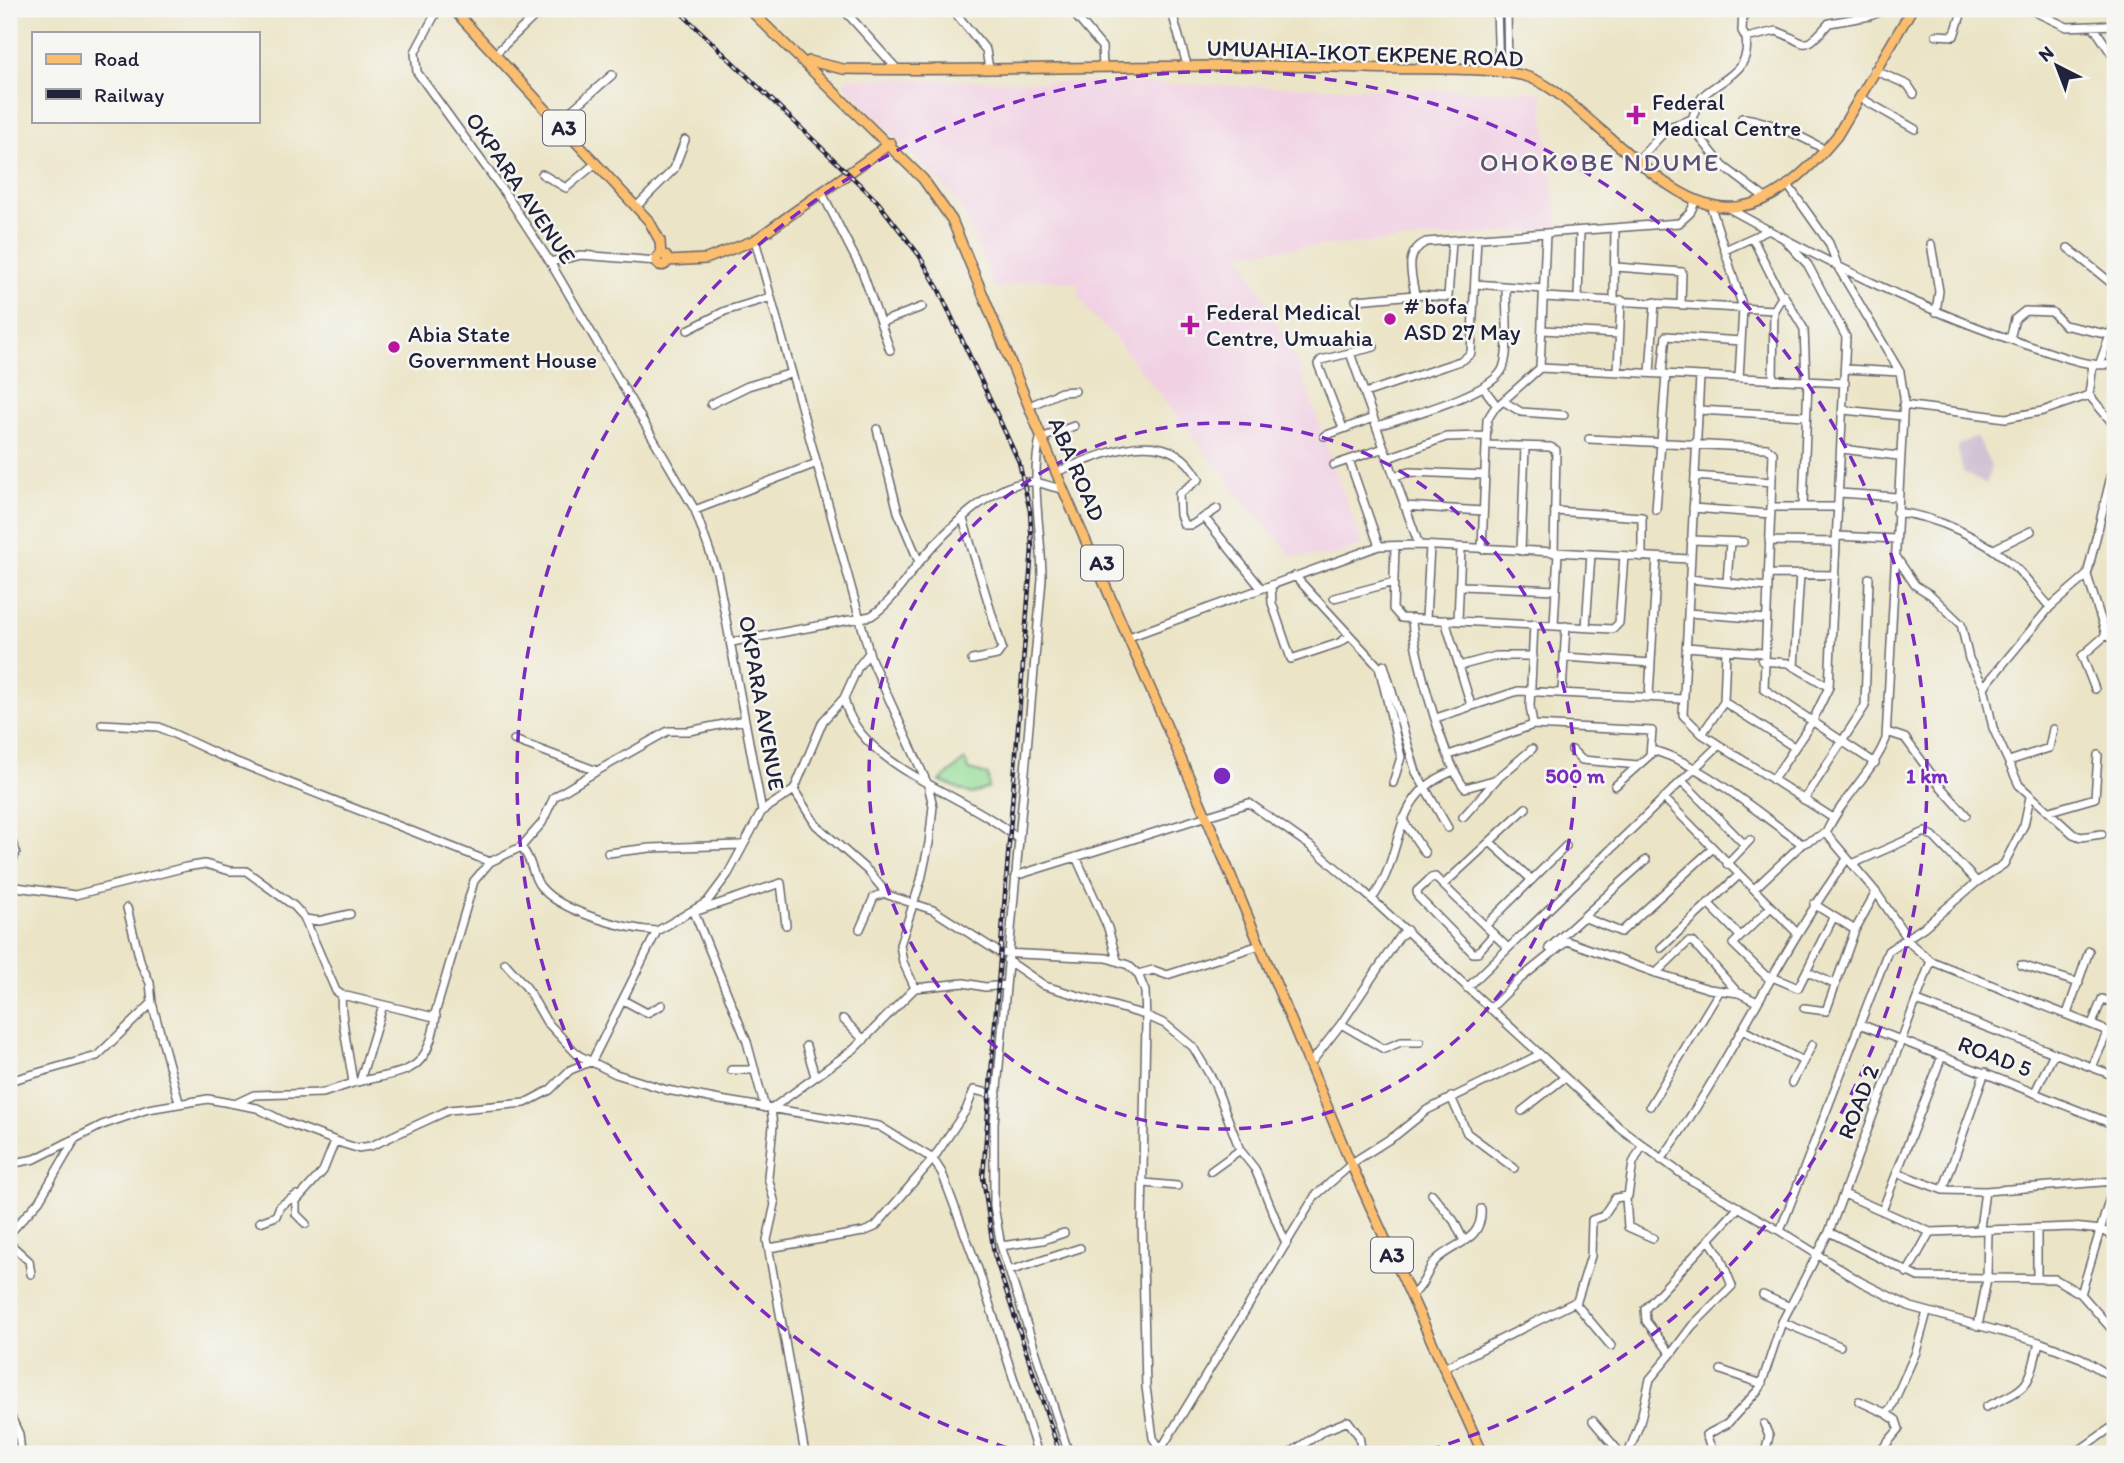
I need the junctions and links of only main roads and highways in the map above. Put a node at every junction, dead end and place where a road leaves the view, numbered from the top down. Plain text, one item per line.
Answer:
1 (453, 9) edge
2 (749, 9) edge
3 (756, 9) edge
4 (1912, 9) edge
5 (827, 74) junction
6 (869, 126) junction
7 (890, 144) junction
8 (870, 159) junction
9 (905, 161) junction
10 (983, 284) junction
11 (1044, 435) junction
12 (1132, 636) junction
13 (1209, 816) junction
14 (1287, 1001) junction
15 (1353, 1162) junction
16 (1485, 1454) edge

1 - 8 main road, A3
2 - 5 main road, ABA ROAD
3 - 5 main road, ABA ROAD
4 - 5 main road, UMUAHIA-IKOT EKPENE ROAD
5 - 6 main road, ABA ROAD
5 - 7 main road, ABA ROAD
6 - 7 main road, ABA ROAD
6 - 8 main road
7 - 8 main road
7 - 9 main road, ABA ROAD / A3
7 - 10 main road, ABA ROAD / A3
8 - 9 main road
9 - 10 main road, ABA ROAD / A3
10 - 11 main road, ABA ROAD / A3
10 - 11 main road, ABA ROAD / A3
11 - 12 main road, ABA ROAD / A3
11 - 12 main road, ABA ROAD / A3
12 - 13 main road, ABA ROAD / A3
13 - 14 main road, ABA ROAD / A3
13 - 14 main road, ABA ROAD / A3
14 - 15 main road, A3
15 - 16 main road, A3
15 - 16 main road, A3

